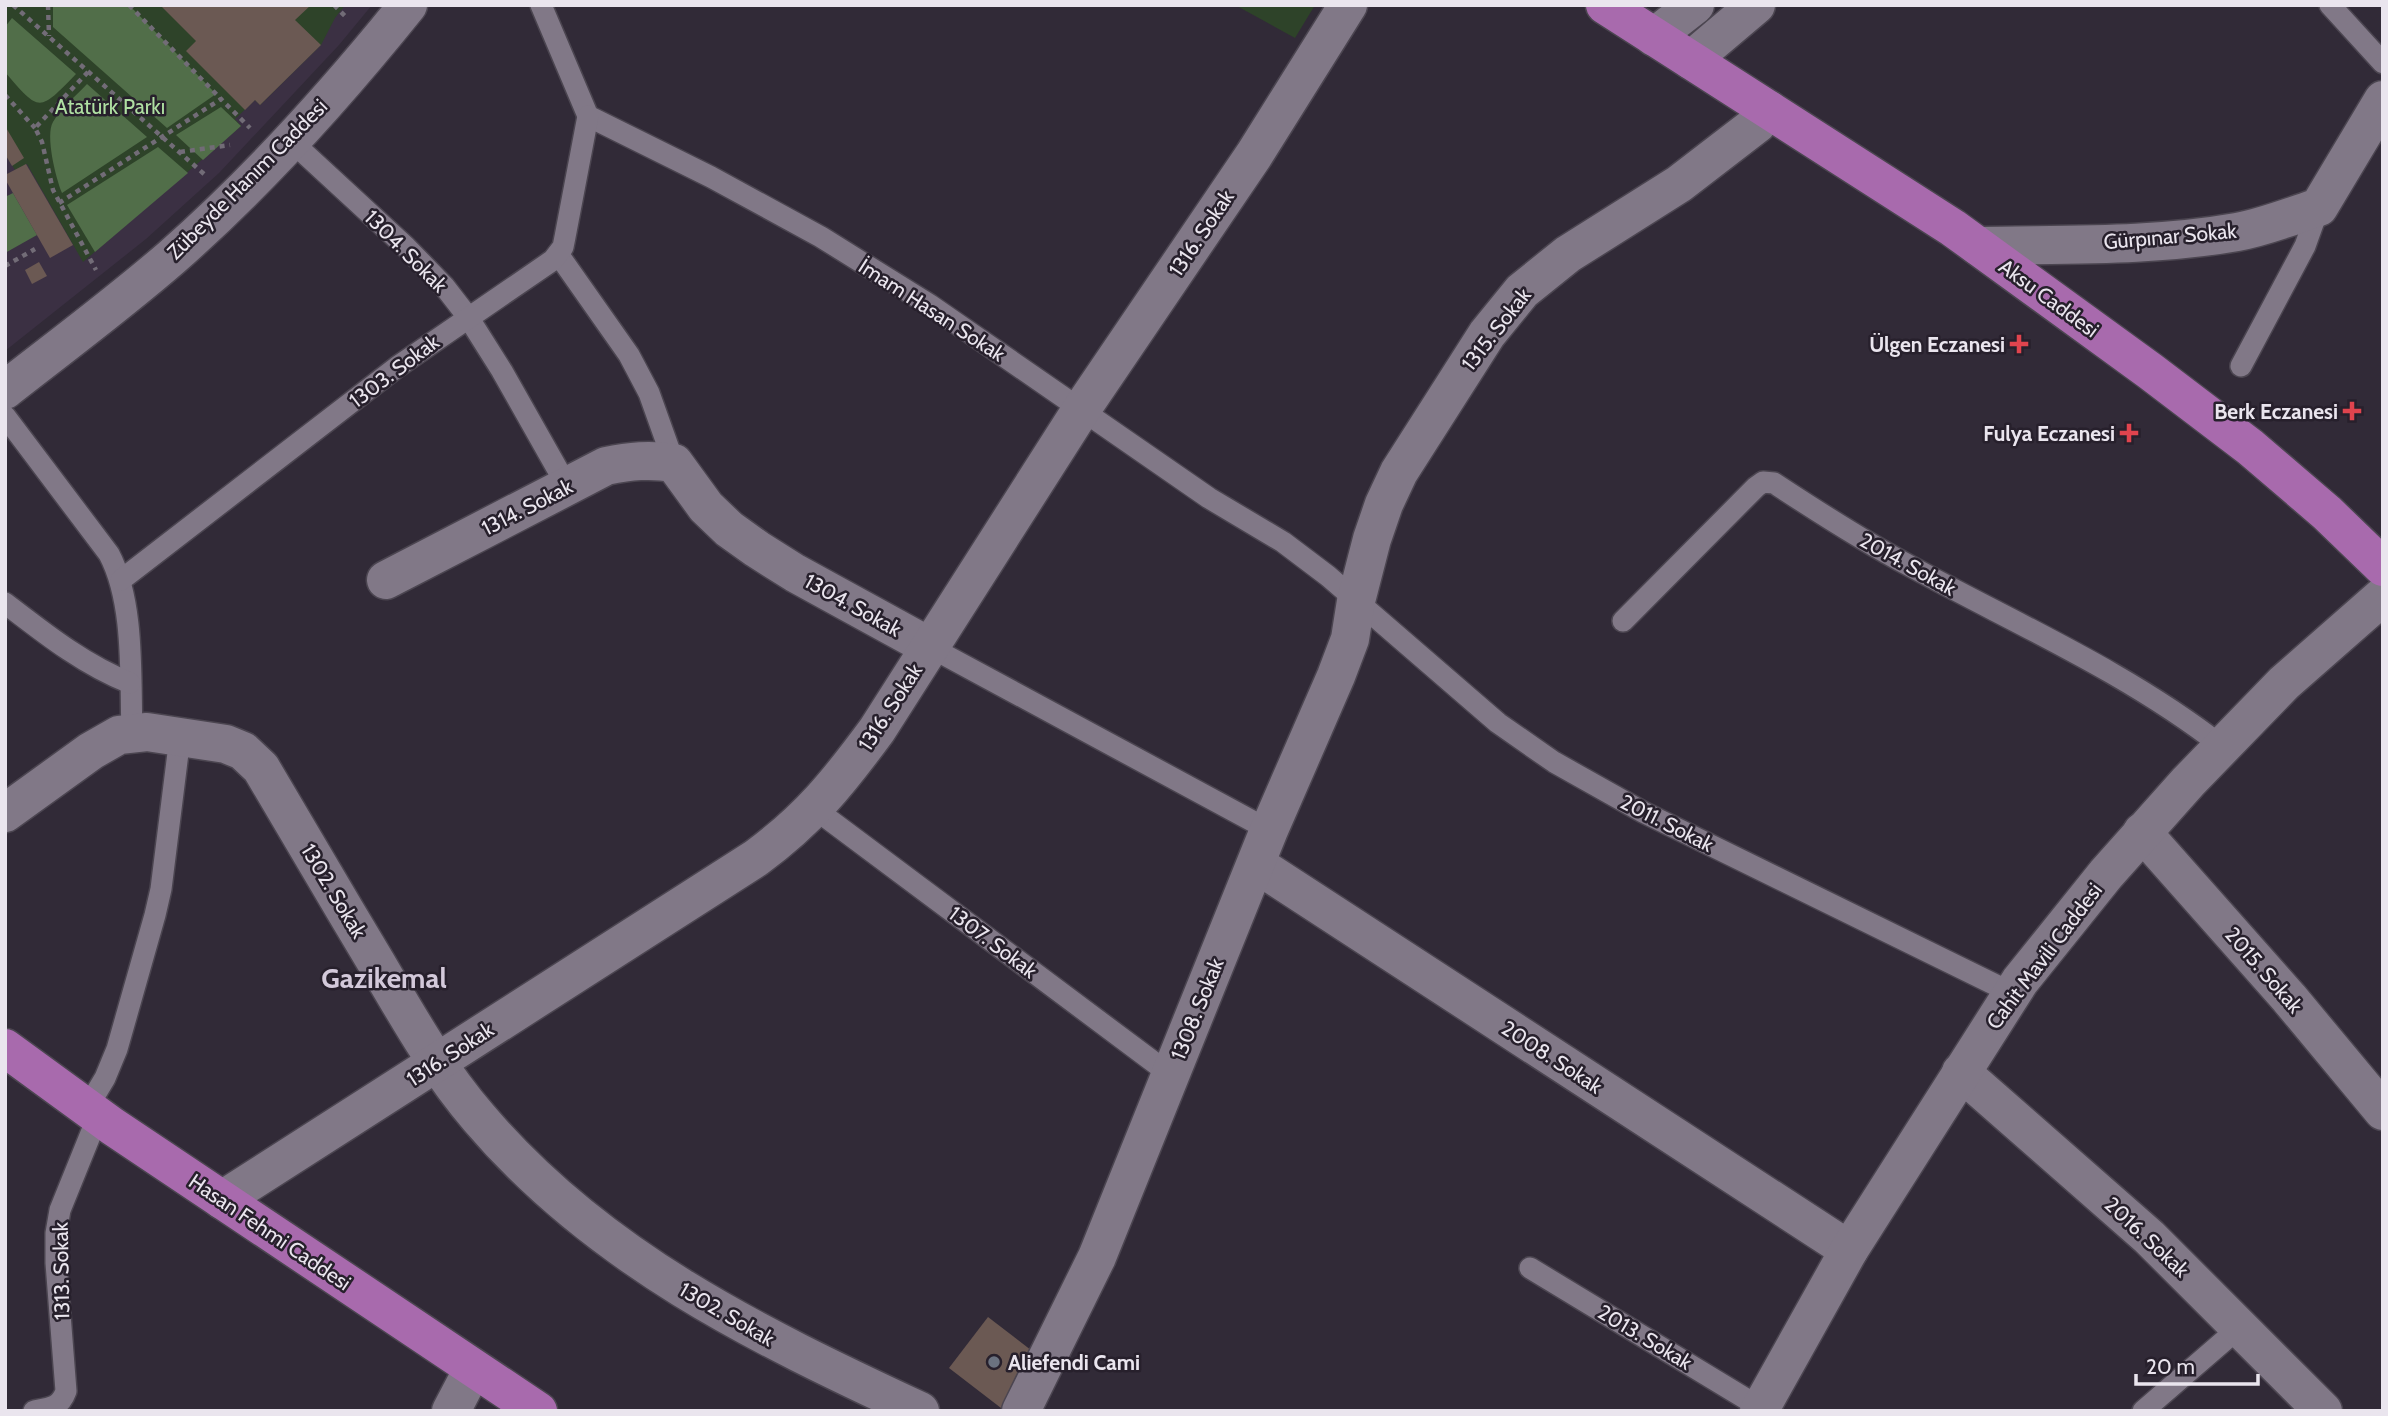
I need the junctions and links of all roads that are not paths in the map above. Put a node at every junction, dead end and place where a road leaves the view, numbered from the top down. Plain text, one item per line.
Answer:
1 (408, 5) edge
2 (541, 5) edge
3 (1348, 5) edge
4 (1605, 5) edge
5 (1695, 5) edge
6 (1756, 5) edge
7 (2330, 5) edge
8 (1654, 37) junction
9 (1691, 60) junction
10 (2383, 63) edge
11 (2383, 100) edge
12 (1769, 110) junction
13 (589, 116) junction
14 (274, 137) junction
15 (2319, 207) junction
16 (1978, 246) junction
17 (558, 254) junction
18 (468, 317) junction
19 (2241, 366) dead end
20 (5, 390) edge
21 (1081, 410) junction
22 (5, 416) edge
23 (674, 463) junction
24 (567, 486) junction
25 (2383, 567) edge
26 (121, 580) junction
27 (386, 580) dead end
28 (2383, 596) edge
29 (1356, 601) junction
30 (5, 603) edge
31 (1623, 621) dead end
32 (930, 647) junction
33 (130, 683) junction
34 (132, 733) junction
35 (180, 737) junction
36 (2223, 747) junction
37 (815, 808) junction
38 (5, 813) edge
39 (2142, 832) junction
40 (1262, 847) junction
41 (2012, 993) junction
42 (5, 1048) edge
43 (437, 1062) junction
44 (1961, 1072) junction
45 (1171, 1075) junction
46 (2383, 1111) edge
47 (93, 1112) junction
48 (222, 1200) junction
49 (1849, 1250) junction
50 (1530, 1268) dead end
51 (2240, 1327) junction
52 (473, 1369) junction
53 (1762, 1409) edge
54 (34, 1411) edge
55 (451, 1411) edge
56 (538, 1411) edge
57 (920, 1411) edge
58 (1021, 1411) edge
59 (2143, 1411) edge
60 (2323, 1411) edge

1 - 14 street, Zübeyde Hanım Caddesi
2 - 13 lane
3 - 21 street, 1316. Sokak
4 - 8 main road, Aksu Caddesi
5 - 8 street
6 - 9 street
7 - 10 lane
8 - 9 main road, Aksu Caddesi
9 - 12 main road, Aksu Caddesi
11 - 15 street
12 - 16 main road, Aksu Caddesi
12 - 29 street, 1315. Sokak
13 - 17 lane
13 - 21 lane, İmam Hasan Sokak
14 - 18 lane, 1304. Sokak
14 - 20 street, Zübeyde Hanım Caddesi
15 - 16 street, Gürpınar Sokak
15 - 19 lane
16 - 25 main road, Aksu Caddesi
17 - 18 lane, 1303. Sokak
17 - 23 lane, 1304. Sokak
18 - 24 lane, 1304. Sokak
18 - 26 lane, 1303. Sokak
21 - 29 lane, İmam Hasan Sokak
21 - 32 street, 1316. Sokak
22 - 26 lane
23 - 24 street, 1314. Sokak
23 - 32 street, 1304. Sokak
24 - 27 street, 1314. Sokak
26 - 33 lane
28 - 36 street, Cahit Mavili Caddesi
29 - 40 street, 1308. Sokak
29 - 41 lane, 2011. Sokak
30 - 33 lane
31 - 36 lane, 2014. Sokak
32 - 37 street, 1316. Sokak
32 - 40 lane, 1304. Sokak
33 - 34 lane
34 - 35 street, 1302. Sokak
34 - 38 street
35 - 43 street, 1302. Sokak
35 - 47 lane, 1313. Sokak
36 - 39 street, Cahit Mavili Caddesi
37 - 43 street, 1316. Sokak
37 - 45 lane, 1307. Sokak
39 - 41 street, Cahit Mavili Caddesi
39 - 46 street, 2015. Sokak
40 - 45 street, 1308. Sokak
40 - 49 street, 2008. Sokak
41 - 44 street, Cahit Mavili Caddesi
42 - 47 main road, Hasan Fehmi Caddesi
43 - 48 street, 1316. Sokak
43 - 57 street, 1302. Sokak
44 - 49 street, Cahit Mavili Caddesi
44 - 51 street, 2016. Sokak
45 - 58 street, 1308. Sokak
47 - 48 main road, Hasan Fehmi Caddesi
47 - 54 lane, 1313. Sokak
48 - 52 main road, Hasan Fehmi Caddesi
49 - 53 street, Cahit Mavili Caddesi
50 - 53 lane, 2013. Sokak
51 - 59 lane
51 - 60 street, 2016. Sokak
52 - 55 street
52 - 56 main road, Hasan Fehmi Caddesi

